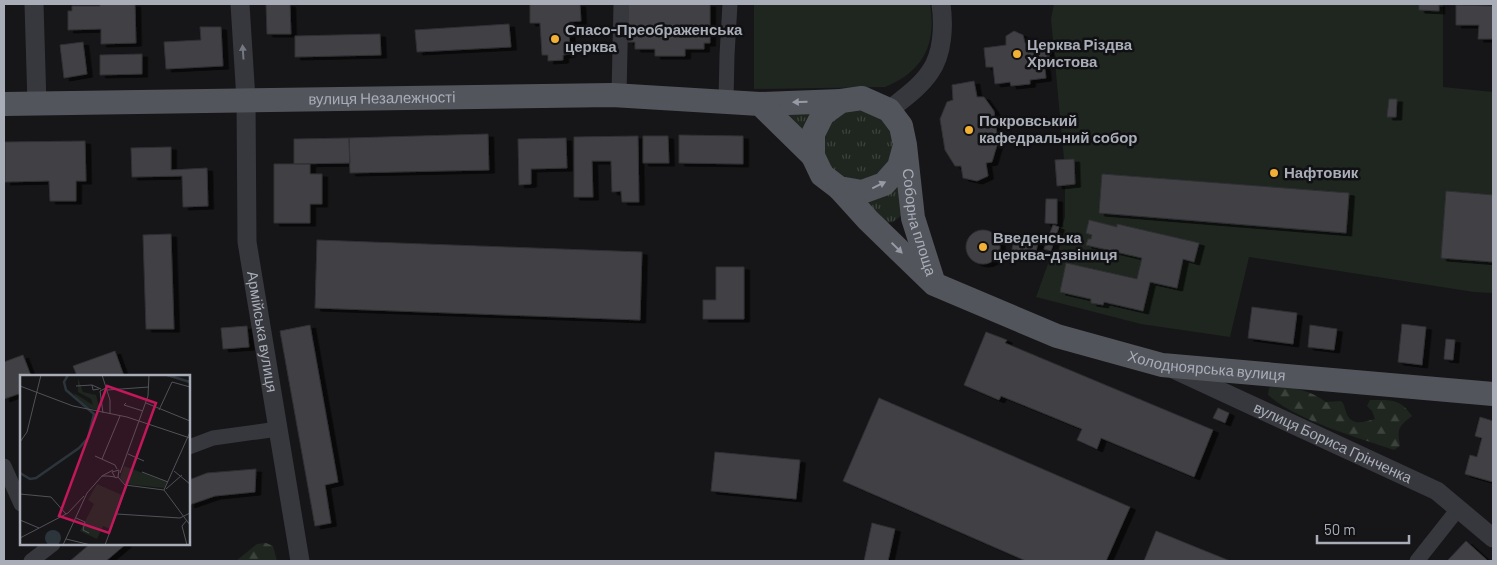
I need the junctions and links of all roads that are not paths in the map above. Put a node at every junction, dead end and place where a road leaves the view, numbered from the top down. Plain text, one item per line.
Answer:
1 (34, 4) edge
2 (240, 4) edge
3 (621, 4) edge
4 (730, 4) edge
5 (941, 4) edge
6 (619, 95) junction
7 (246, 100) junction
8 (726, 101) junction
9 (841, 101) junction
10 (4, 104) edge
11 (37, 104) junction
12 (760, 104) junction
13 (889, 110) junction
14 (905, 145) junction
15 (813, 156) junction
16 (839, 188) junction
17 (934, 284) junction
18 (1162, 365) junction
19 (1493, 394) edge
20 (278, 429) junction
21 (190, 447) edge
22 (4, 466) edge
23 (20, 502) edge
24 (1458, 509) junction
25 (1493, 538) edge
26 (300, 561) edge
27 (1418, 561) edge

1 - 11 street
7 -> 2 street, Армійська вулиця
3 - 6 street
4 - 8 street
5 - 13 street
6 - 7 main road, вулиця Незалежності
6 - 8 main road, вулиця Незалежності
7 - 11 main road, вулиця Незалежності
7 - 20 street, Армійська вулиця
8 - 12 main road, вулиця Незалежності
9 -> 12 main road
9 - 13 main road
9 - 15 main road
10 - 11 main road, вулиця Незалежності
12 - 15 main road, Соборна площа
13 - 14 main road, Соборна площа
16 -> 14 main road, Соборна площа
14 - 17 main road, Соборна площа
15 - 16 main road, Соборна площа
16 -> 17 main road, Соборна площа
17 - 18 main road, Холодноярська вулиця
18 - 19 main road, Холодноярська вулиця
18 - 24 street, вулиця Бориса Грінченка
20 - 21 street
20 - 26 street, Армійська вулиця
22 - 23 street
24 - 25 street, вулиця Бориса Грінченка
24 - 27 street

